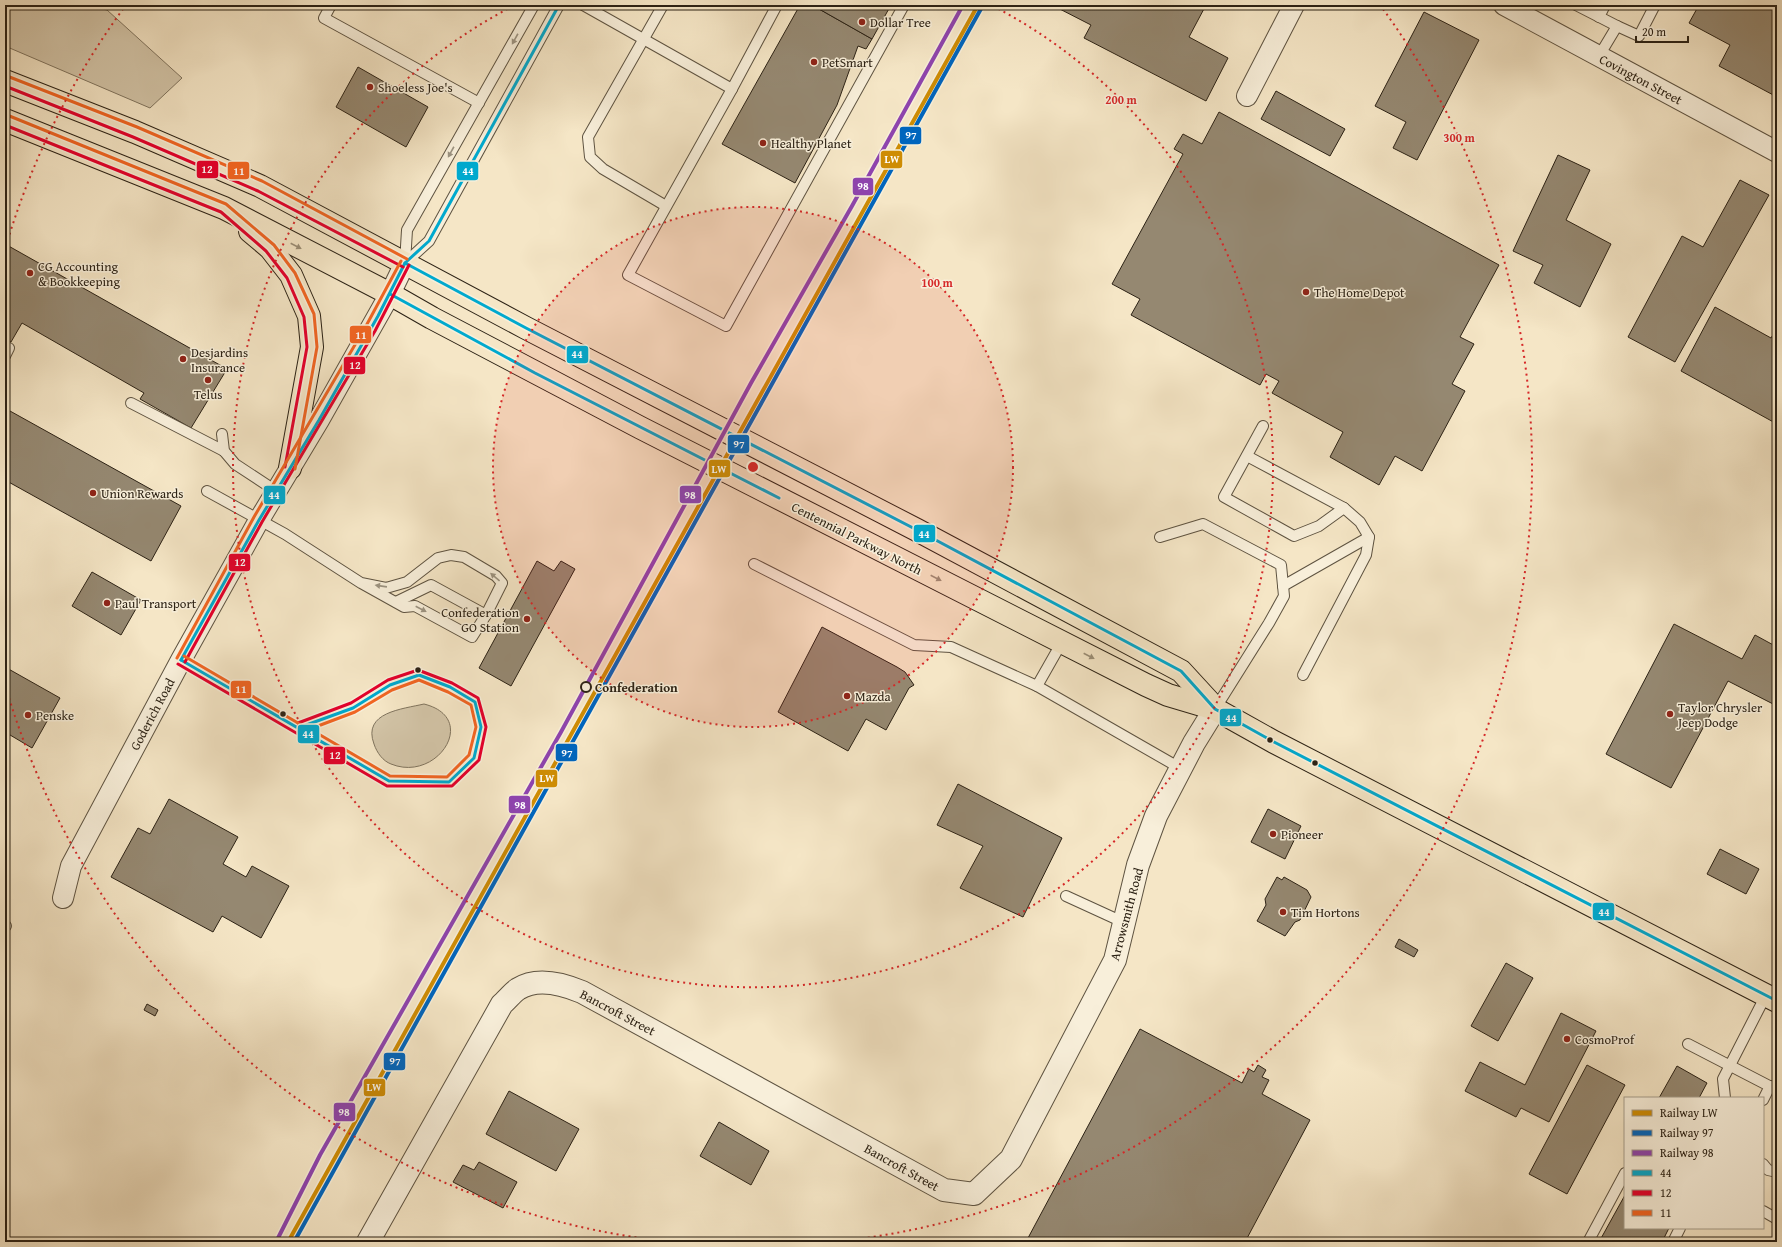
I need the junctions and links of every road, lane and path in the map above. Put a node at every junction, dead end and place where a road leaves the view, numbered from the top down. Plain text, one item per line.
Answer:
1 (331, 5) edge
2 (534, 5) edge
3 (559, 5) edge
4 (583, 5) edge
5 (663, 5) edge
6 (777, 5) edge
7 (904, 5) edge
8 (1294, 5) edge
9 (1504, 5) edge
10 (1576, 5) edge
11 (1605, 5) edge
12 (1655, 5) edge
13 (1599, 17) junction
14 (1617, 26) junction
15 (645, 39) junction
16 (1600, 56) junction
17 (5, 81) edge
18 (732, 89) junction
19 (1247, 96) dead end
20 (479, 103) junction
21 (5, 120) edge
22 (1777, 152) edge
23 (666, 206) junction
24 (224, 208) junction
25 (405, 263) junction
26 (390, 294) junction
27 (131, 404) dead end
28 (1263, 426) dead end
29 (222, 434) dead end
30 (224, 451) junction
31 (1247, 456) junction
32 (290, 468) junction
33 (207, 491) dead end
34 (276, 491) junction
35 (1344, 508) junction
36 (258, 520) junction
37 (1160, 537) dead end
38 (1369, 538) junction
39 (754, 564) dead end
40 (361, 583) junction
41 (1283, 586) junction
42 (396, 602) junction
43 (486, 615) junction
44 (1062, 642) junction
45 (181, 660) junction
46 (1303, 675) dead end
47 (1038, 686) junction
48 (1215, 708) junction
49 (298, 728) junction
50 (1180, 768) junction
51 (1066, 896) dead end
52 (63, 898) dead end
53 (1125, 923) junction
54 (1771, 998) edge
55 (1688, 1044) dead end
56 (1730, 1065) junction
57 (1773, 1088) edge
58 (1725, 1097) edge
59 (1764, 1099) edge
60 (1764, 1165) edge
61 (1777, 1172) edge
62 (1624, 1175) edge
63 (974, 1194) joint
64 (1764, 1212) edge
65 (1776, 1218) edge
66 (1680, 1229) edge
67 (368, 1242) edge
68 (1588, 1242) edge
69 (1673, 1242) edge

1 - 20 lane
2 -> 20 lane
3 - 25 lane
4 - 15 lane
5 - 15 lane
6 - 18 lane
7 - 23 lane
8 - 19 street
9 - 16 street, Covington Street
10 - 13 lane
11 - 13 lane
12 - 14 lane
13 - 14 lane
14 - 16 lane
15 - 18 lane
15 - 23 lane
16 - 22 street, Covington Street
17 - 25 main road, Centennial Parkway North
18 - 23 lane
20 -> 25 lane
21 - 24 main road, Centennial Parkway North
24 -> 26 main road, Centennial Parkway North
24 - 32 main road
25 - 26 street, Goderich Road
25 - 48 main road, Centennial Parkway North
26 - 32 street, Goderich Road
26 -> 44 main road, Centennial Parkway North
27 - 30 lane
28 - 31 lane
29 - 30 lane
30 - 34 lane
31 - 35 lane
31 - 35 lane
32 - 34 street, Goderich Road
33 - 36 lane
34 - 36 street, Goderich Road
35 - 38 lane
36 - 40 lane
36 - 45 street, Goderich Road
37 - 41 lane
38 - 41 lane
38 - 46 lane
39 - 47 lane
40 - 42 lane
43 -> 40 lane
41 - 48 lane
42 - 43 lane
42 -> 43 lane
44 - 47 lane
44 -> 48 main road, Centennial Parkway North
45 - 49 lane
45 - 52 street, Goderich Road
47 - 50 lane
48 - 50 street, Arrowsmith Road
48 - 54 main road, Centennial Parkway North
49 - 49 lane
50 - 53 street, Arrowsmith Road
51 - 53 lane
53 - 63 street, Arrowsmith Road
54 - 56 lane
55 - 56 lane
56 - 57 lane
56 - 58 lane
57 - 59 lane
60 - 61 lane
62 - 68 lane
63 - 67 street, Bancroft Street
64 - 65 lane
66 - 69 lane

